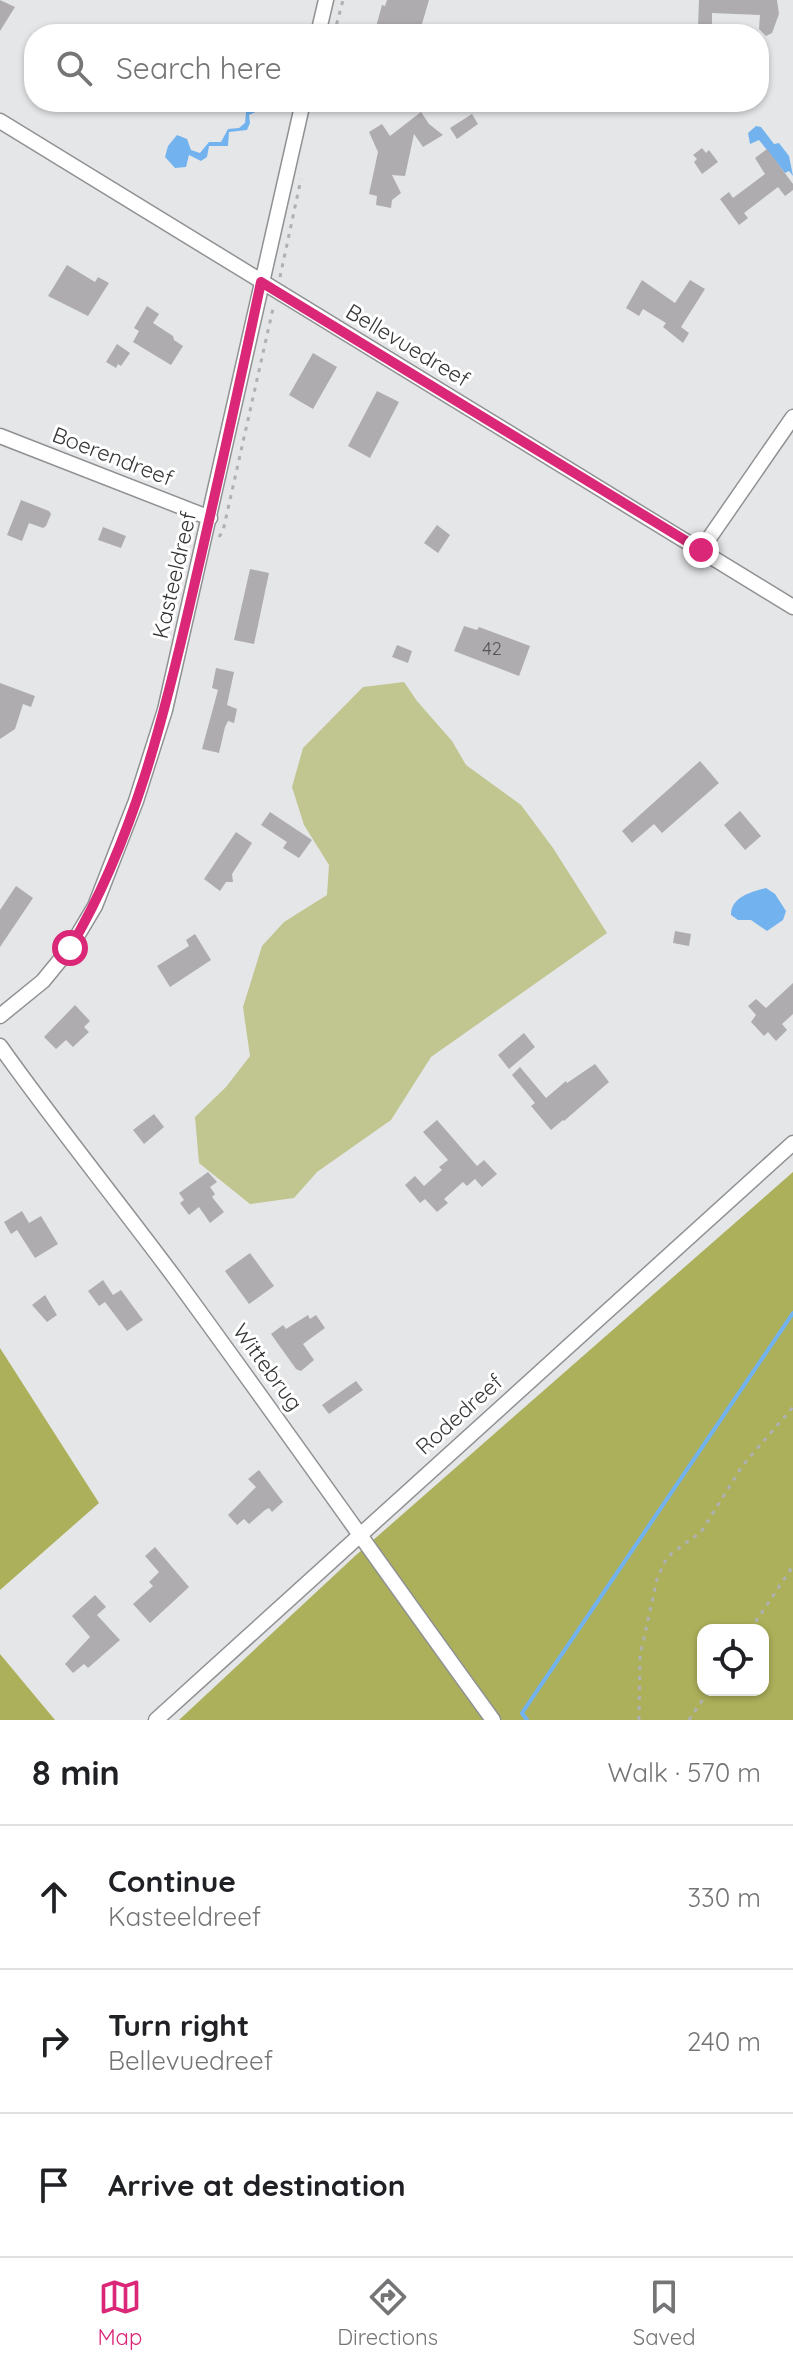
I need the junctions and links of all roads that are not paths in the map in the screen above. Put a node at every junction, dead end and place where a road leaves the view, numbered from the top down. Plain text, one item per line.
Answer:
1 (326, 0) edge
2 (320, 24) edge
3 (301, 112) edge
4 (0, 121) edge
5 (261, 282) junction
6 (793, 417) edge
7 (0, 436) edge
8 (210, 518) junction
9 (701, 550) junction
10 (793, 607) edge
11 (0, 1016) edge
12 (0, 1046) edge
13 (793, 1143) edge
14 (358, 1534) junction
15 (156, 1720) edge
16 (493, 1720) edge

1 - 2 street
3 - 5 street, Kasteeldreef
4 - 5 street, Bellevuedreef
5 - 8 street, Kasteeldreef
5 - 9 street, Bellevuedreef
6 - 9 street
7 - 8 street, Boerendreef
8 - 11 street, Kasteeldreef
9 - 10 street, Bellevuedreef
12 - 14 street, Wittebrug
13 - 14 street, Rodedreef
14 - 15 street, Rodedreef
14 - 16 street, Wittebrug

